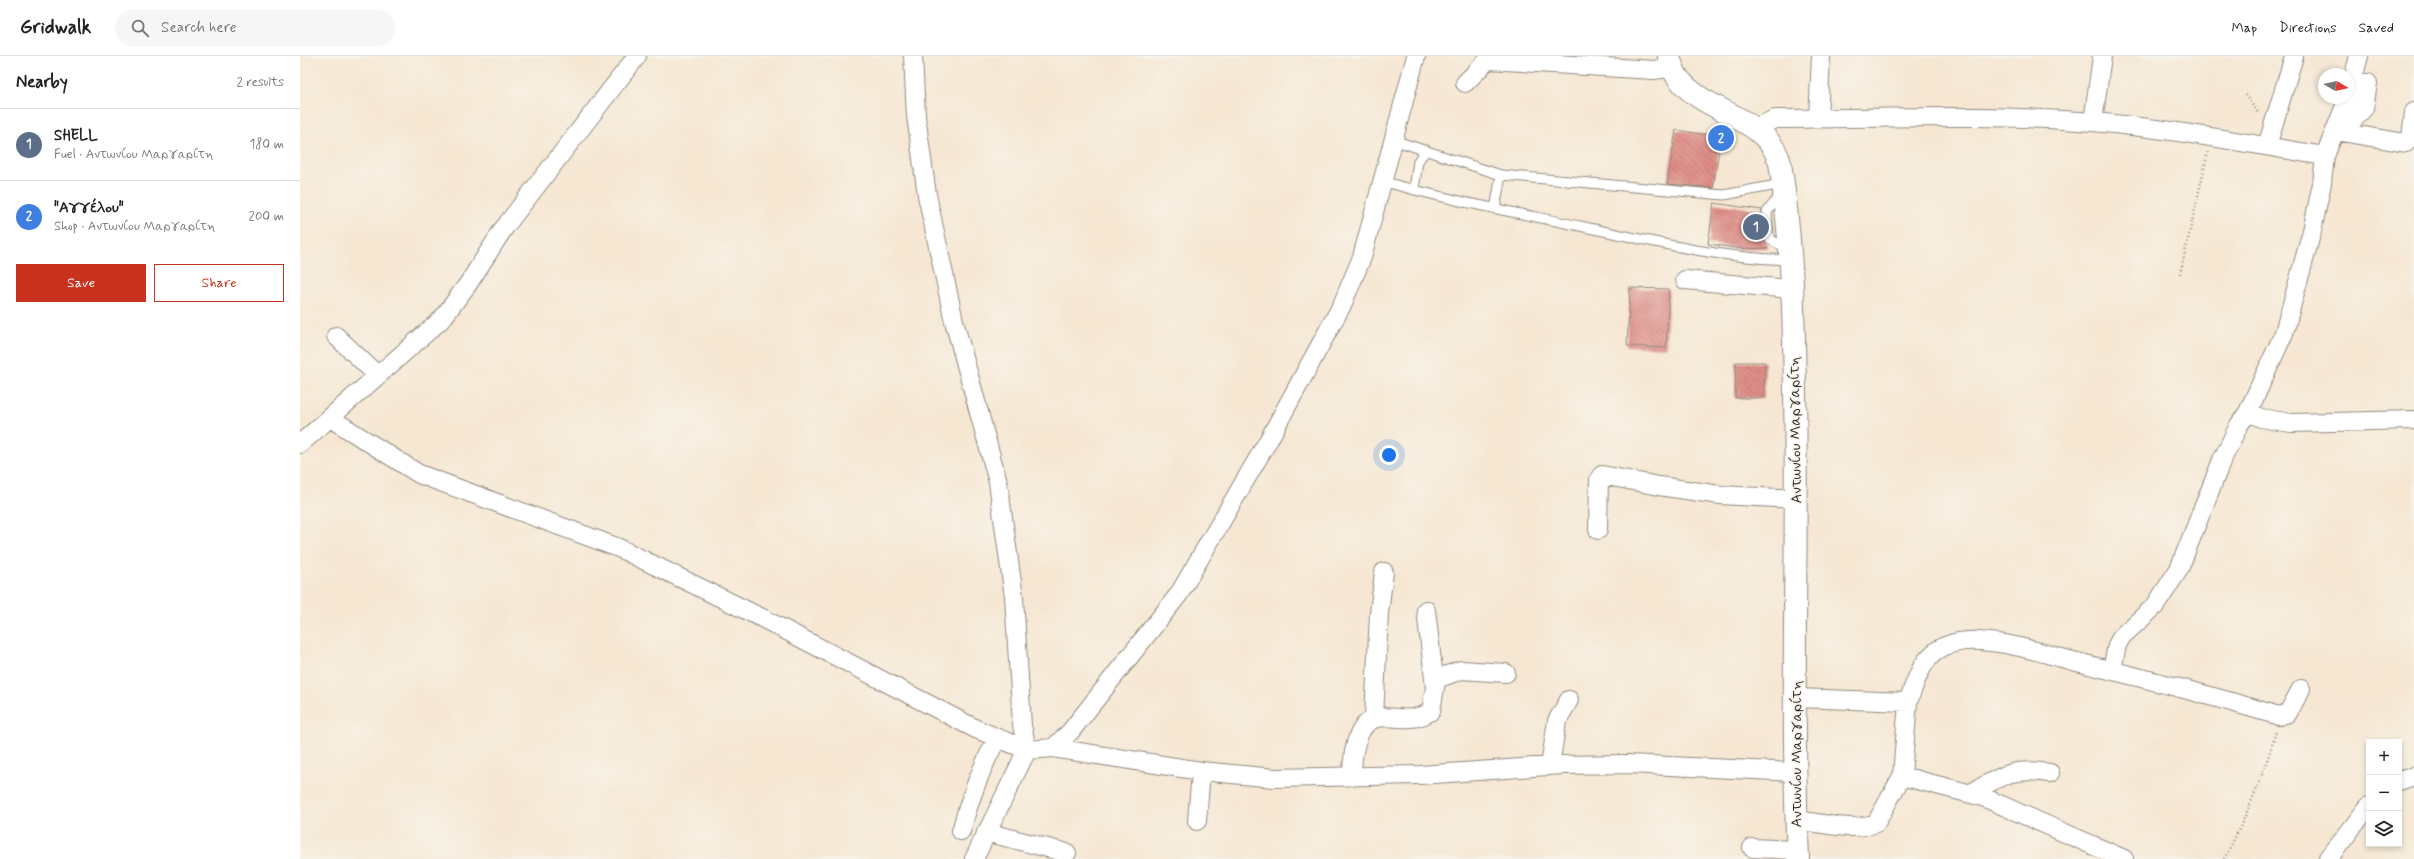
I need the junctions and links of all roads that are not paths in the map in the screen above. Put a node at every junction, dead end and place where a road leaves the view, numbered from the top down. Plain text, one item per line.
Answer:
1 (637, 56) edge
2 (913, 56) edge
3 (1416, 56) edge
4 (1821, 56) edge
5 (2102, 56) edge
6 (2294, 56) edge
7 (2358, 56) edge
8 (1671, 62) edge
9 (2354, 73) edge
10 (1465, 83) dead end
11 (2368, 83) dead end
12 (2346, 104) edge
13 (2414, 112) edge
14 (1818, 119) junction
15 (2093, 122) junction
16 (1757, 130) junction
17 (2339, 132) junction
18 (1393, 140) junction
19 (2267, 146) junction
20 (1426, 150) junction
21 (2325, 156) junction
22 (1501, 175) junction
23 (1382, 181) junction
24 (1414, 190) junction
25 (1780, 192) junction
26 (1495, 208) junction
27 (1784, 252) junction
28 (1684, 280) dead end
29 (1791, 289) junction
30 (336, 336) dead end
31 (377, 375) junction
32 (2248, 412) junction
33 (330, 418) junction
34 (2414, 420) edge
35 (300, 444) edge
36 (1797, 499) junction
37 (1598, 530) dead end
38 (1384, 572) dead end
39 (1426, 610) dead end
40 (2112, 670) junction
41 (1506, 673) dead end
42 (1434, 680) junction
43 (2301, 689) dead end
44 (1796, 698) junction
45 (1570, 700) dead end
46 (1908, 702) junction
47 (1374, 718) junction
48 (997, 739) junction
49 (1052, 748) junction
50 (1027, 750) junction
51 (1550, 766) junction
52 (1201, 771) junction
53 (1794, 772) junction
54 (2050, 773) dead end
55 (1902, 776) junction
56 (2414, 776) edge
57 (1352, 777) junction
58 (2402, 780) edge
59 (1971, 793) junction
60 (2366, 810) edge
61 (1797, 820) junction
62 (1197, 821) dead end
63 (961, 831) dead end
64 (986, 832) junction
65 (1752, 848) dead end
66 (1067, 853) dead end
67 (1798, 855) edge
68 (974, 859) edge
69 (2124, 859) edge
70 (2328, 859) edge

1 - 31 street
2 - 50 street
3 - 18 street
4 - 14 street
5 - 15 street
6 - 19 street
7 - 9 street
8 - 10 street
8 - 16 street, Αντωνίου Μαργαρίτη
11 - 17 street
12 - 17 street
13 - 17 street
14 - 15 street
14 - 16 street
15 - 19 street
16 - 25 street, Αντωνίου Μαργαρίτη
17 - 21 street
18 - 20 lane
18 - 23 street
19 - 21 street
20 - 22 lane
20 - 24 lane
21 - 32 street
22 - 25 lane
22 - 26 lane
23 - 24 lane
23 - 49 street
24 - 26 lane
25 - 27 street, Αντωνίου Μαργαρίτη
26 - 27 lane
27 - 29 street, Αντωνίου Μαργαρίτη
28 - 29 street
29 - 36 street, Αντωνίου Μαργαρίτη
30 - 31 street
31 - 33 street
32 - 34 street
32 - 40 street
33 - 35 street
33 - 48 street
36 - 37 street
36 - 44 street, Αντωνίου Μαργαρίτη
38 - 47 street
39 - 42 street
40 - 43 street
40 - 46 street
41 - 42 street
42 - 47 street
44 - 46 street
44 - 53 street, Αντωνίου Μαργαρίτη
45 - 51 street
46 - 55 street
47 - 57 street
48 - 50 street
48 - 63 street
49 - 50 street
49 - 52 street
50 - 64 street
51 - 53 street
51 - 57 street
52 - 57 street
52 - 62 street
53 - 61 street, Αντωνίου Μαργαρίτη
54 - 59 street
55 - 59 street
55 - 61 street
56 - 58 street
59 - 69 street
60 - 70 street
61 - 67 street, Αντωνίου Μαργαρίτη
64 - 66 street
64 - 68 street
65 - 67 street

